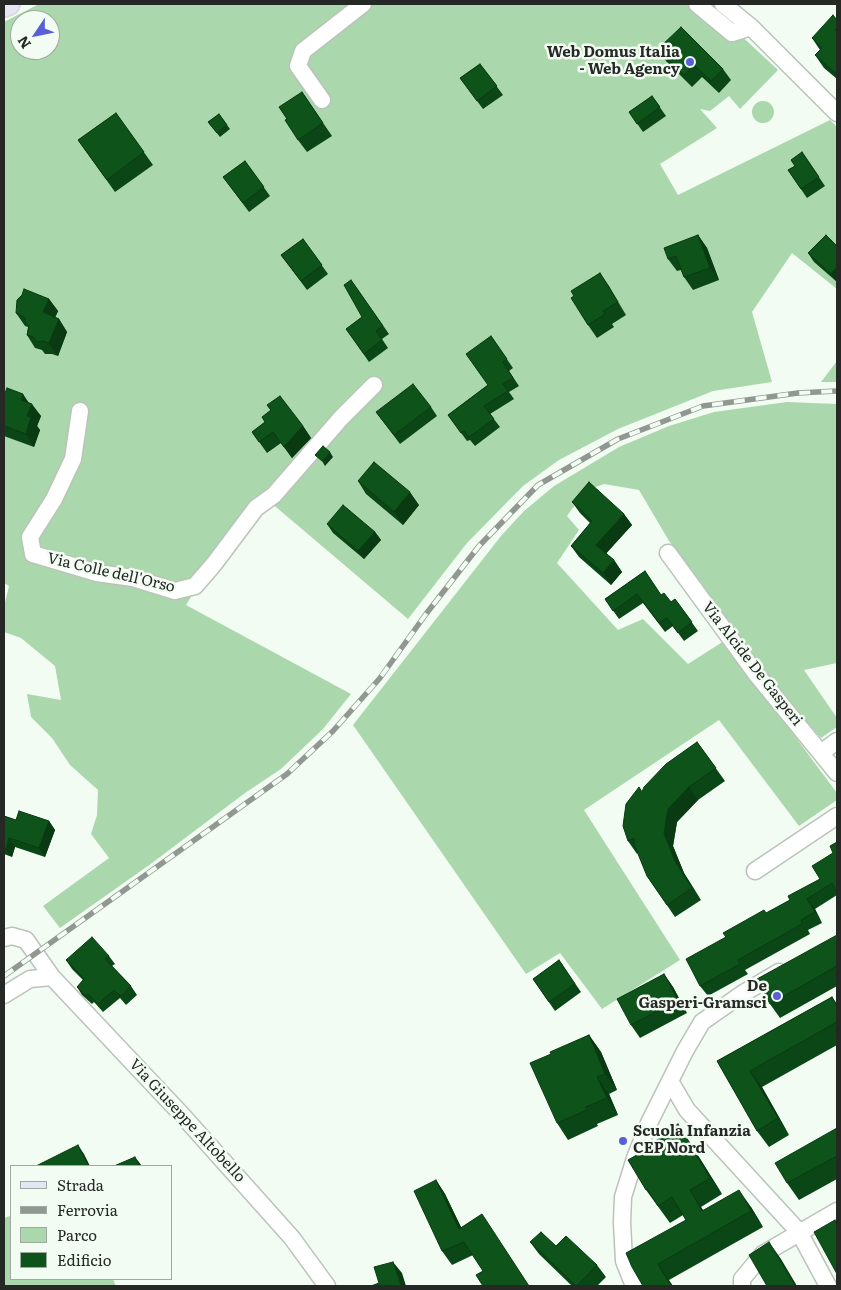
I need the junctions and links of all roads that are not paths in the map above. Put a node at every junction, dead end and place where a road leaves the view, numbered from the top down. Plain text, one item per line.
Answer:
1 (9, 4) edge
2 (363, 4) edge
3 (697, 4) edge
4 (724, 4) edge
5 (4, 6) edge
6 (751, 27) junction
7 (322, 100) dead end
8 (837, 113) edge
9 (374, 385) dead end
10 (80, 411) dead end
11 (668, 553) dead end
12 (837, 741) edge
13 (822, 752) junction
14 (837, 773) edge
15 (837, 816) edge
16 (756, 871) dead end
17 (4, 938) edge
18 (790, 966) edge
19 (52, 977) junction
20 (4, 995) edge
21 (670, 1081) junction
22 (837, 1211) edge
23 (799, 1232) junction
24 (328, 1286) edge
25 (634, 1286) edge
26 (742, 1286) edge
27 (828, 1286) edge

1 - 5 main road
2 - 7 street
3 - 6 street
4 - 6 street
6 - 8 street
9 - 10 street, Via Colle dell'Orso
11 - 13 street, Via Alcide De Gasperi
12 - 13 street
13 - 14 street, Via Alcide De Gasperi
15 - 16 street
17 - 19 street, Via Giuseppe Altobello
18 - 21 street
19 - 20 street
19 - 24 street, Via Giuseppe Altobello
21 - 23 street
21 - 25 street
22 - 23 street
23 - 26 street
23 - 27 street

